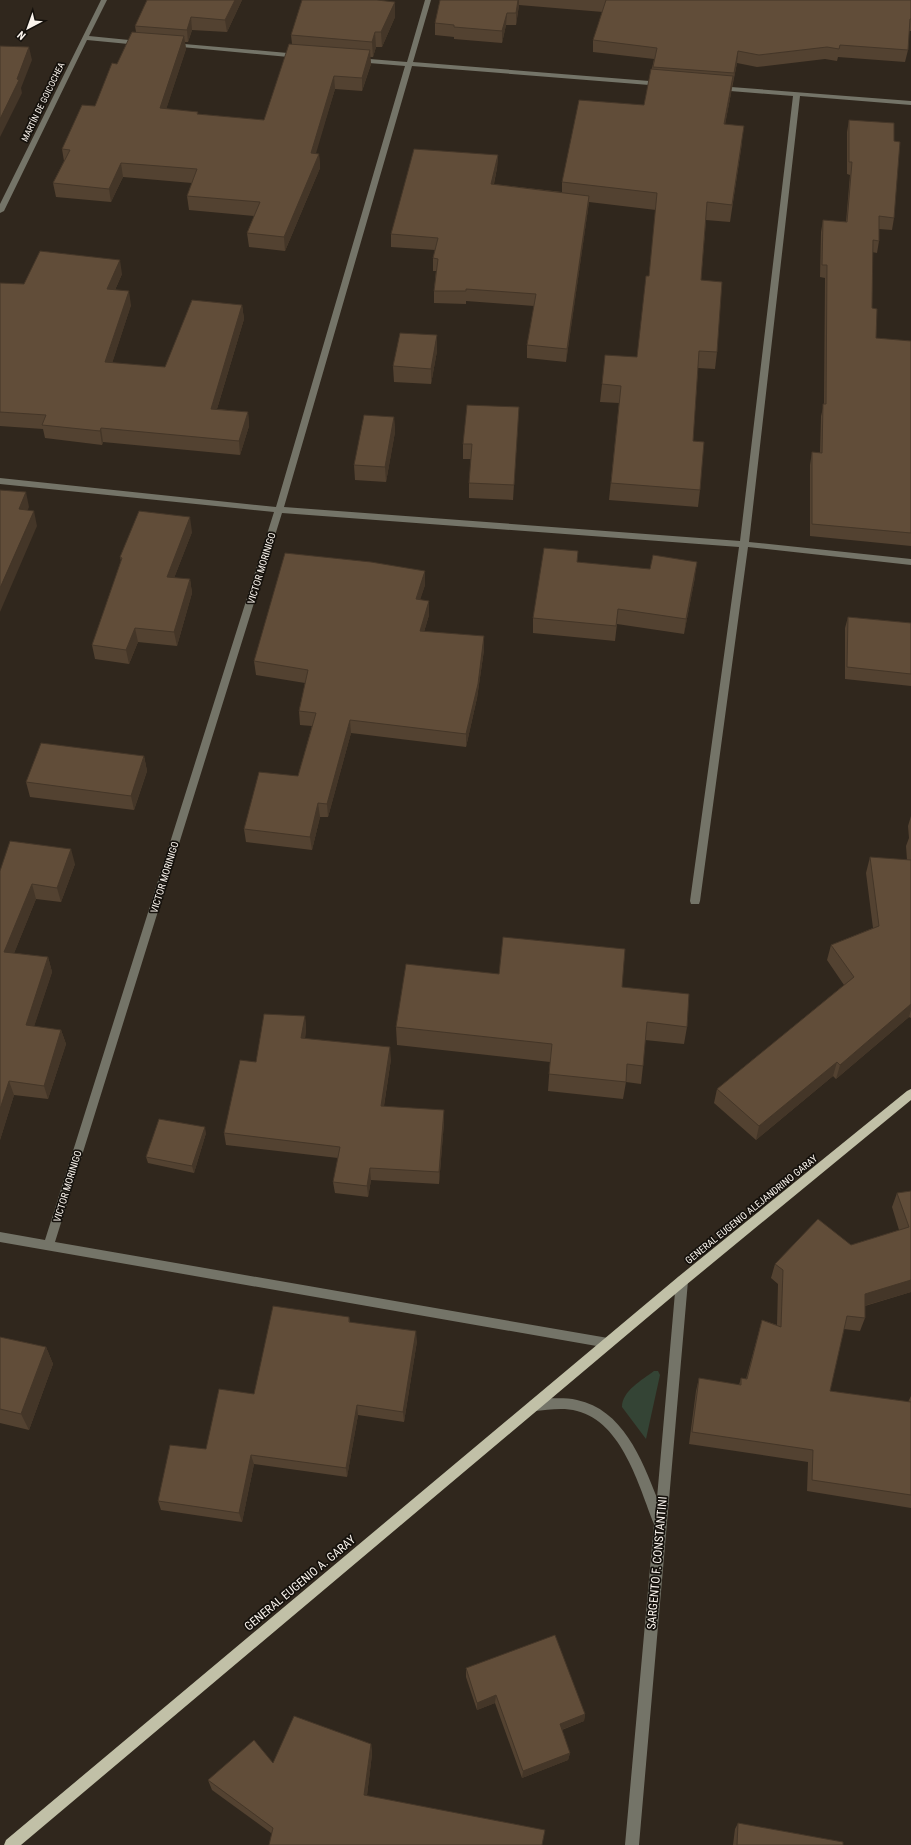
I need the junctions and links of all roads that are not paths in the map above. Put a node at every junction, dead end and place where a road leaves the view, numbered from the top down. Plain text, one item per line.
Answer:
1 (104, 0) edge
2 (428, 0) edge
3 (84, 38) junction
4 (148, 44) edge
5 (164, 45) edge
6 (306, 56) edge
7 (346, 59) edge
8 (409, 64) junction
9 (670, 85) edge
10 (710, 88) edge
11 (797, 95) junction
12 (911, 103) edge
13 (0, 212) edge
14 (0, 481) edge
15 (279, 510) junction
16 (744, 544) junction
17 (911, 562) edge
18 (695, 901) dead end
19 (911, 1094) edge
20 (0, 1237) edge
21 (49, 1244) junction
22 (682, 1281) junction
23 (608, 1343) junction
24 (534, 1405) junction
25 (660, 1524) junction
26 (11, 1845) edge
27 (632, 1845) edge

1 - 3 street, MARTÍN DE GOICOCHEA
2 - 8 street, VICTOR MORINIGO
3 - 4 street
3 - 13 street, MARTÍN DE GOICOCHEA
5 - 6 street
7 - 8 street
8 - 9 street
8 - 15 street, VICTOR MORINIGO
10 - 11 street
11 - 12 street
11 - 16 street
14 - 15 street
15 - 16 street
15 - 21 street, VICTOR MORINIGO
16 - 17 street
16 - 18 street
19 - 22 main road, GENERAL EUGENIO ALEJANDRINO GARAY
20 - 21 street
21 - 23 street
22 - 23 main road, GENERAL EUGENIO ALEJANDRINO GARAY
22 - 25 street, SARGENTO F. CONSTANTINI
23 - 24 main road, GENERAL EUGENIO A. GARAY
24 - 25 street
24 - 26 main road, GENERAL EUGENIO A. GARAY
25 - 27 street, SARGENTO F. CONSTANTINI

